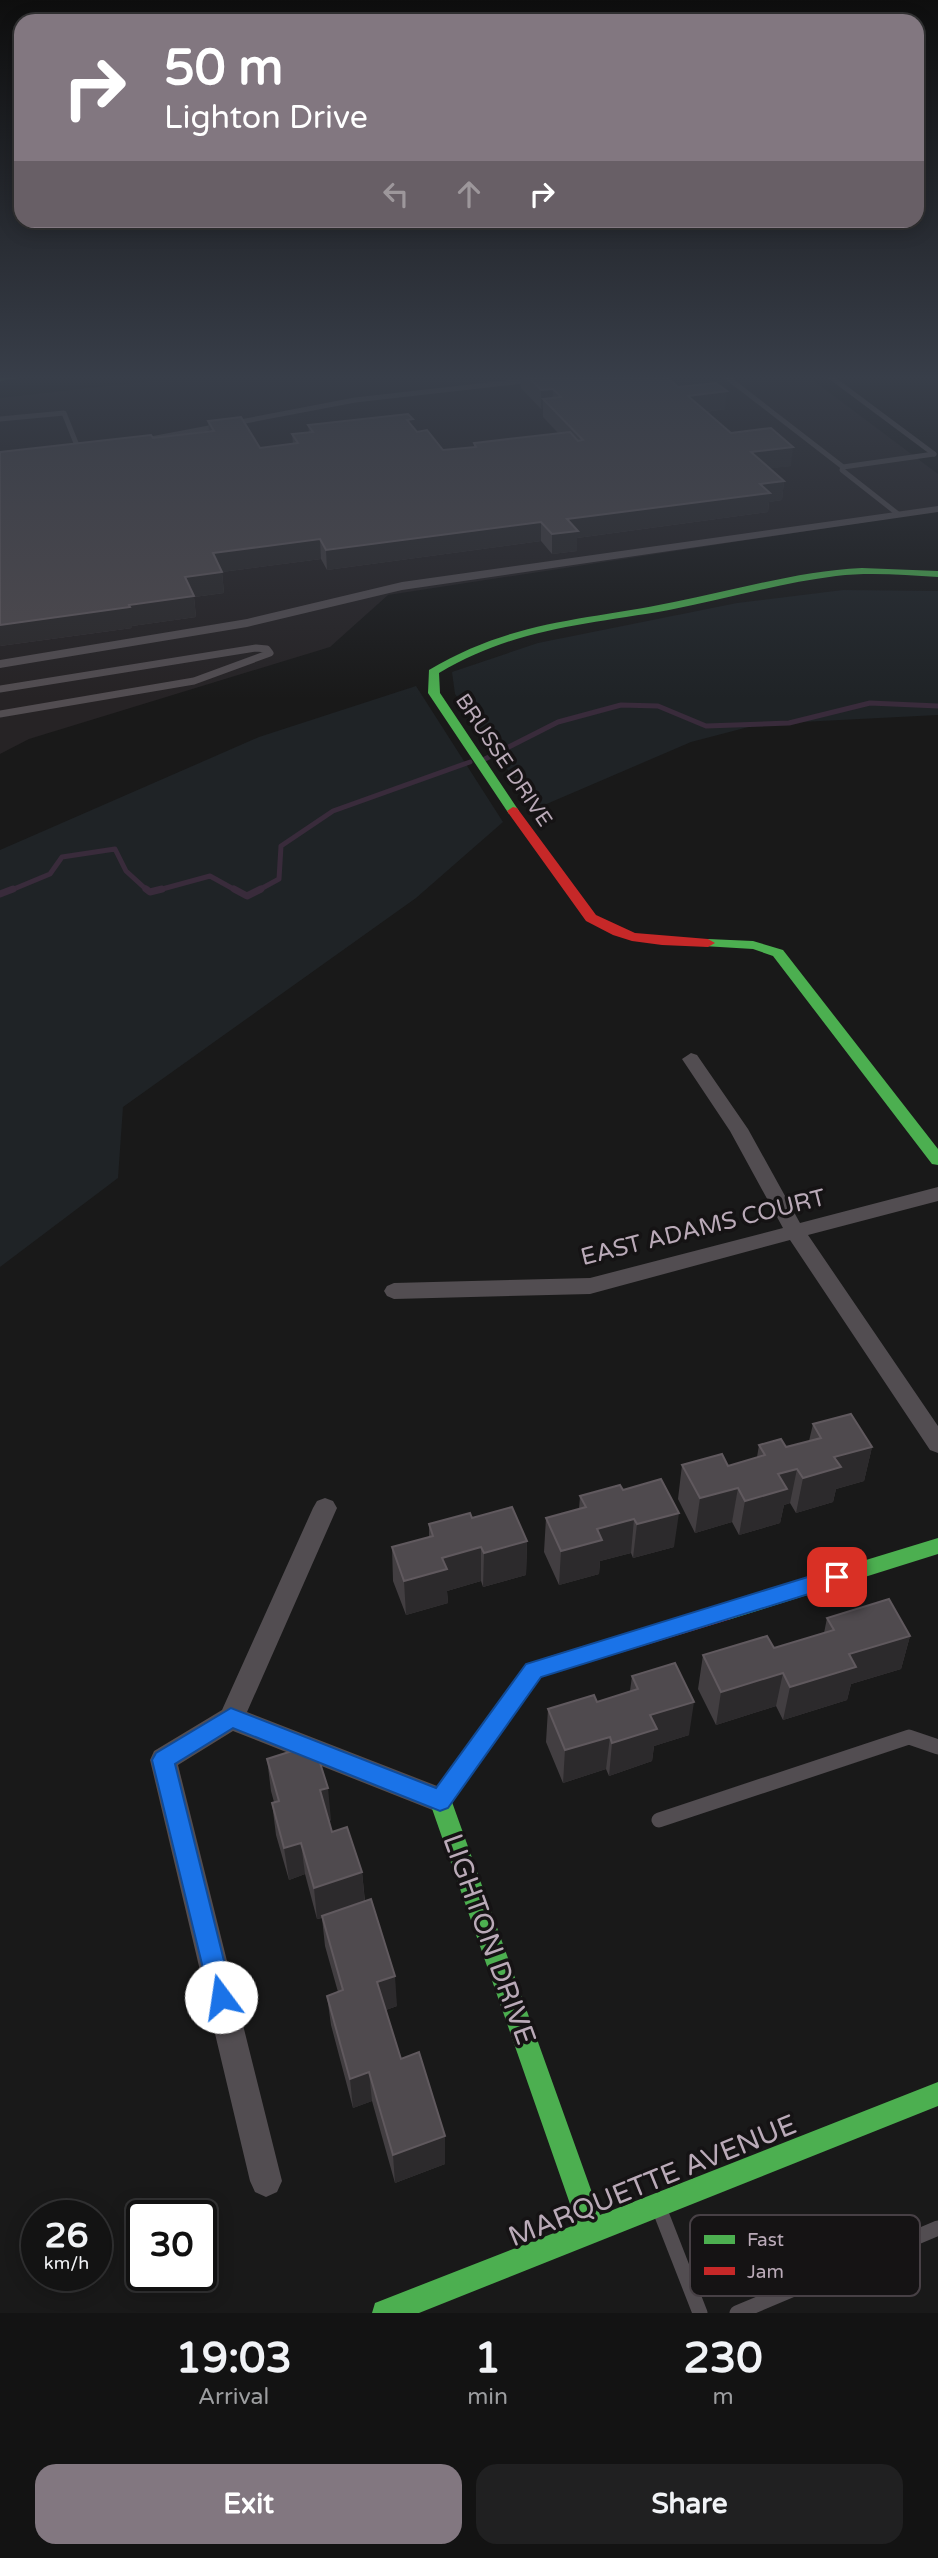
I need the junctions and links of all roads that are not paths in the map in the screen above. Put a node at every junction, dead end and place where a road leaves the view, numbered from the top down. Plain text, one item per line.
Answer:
1 (858, 483) edge
2 (938, 509) edge
3 (898, 514) junction
4 (938, 574) edge
5 (0, 664) edge
6 (0, 689) edge
7 (0, 714) edge
8 (691, 1059) dead end
9 (938, 1160) edge
10 (938, 1194) edge
11 (795, 1232) junction
12 (394, 1291) dead end
13 (938, 1444) edge
14 (325, 1508) dead end
15 (938, 1546) edge
16 (231, 1718) junction
17 (938, 1747) edge
18 (440, 1800) junction
19 (659, 1820) dead end
20 (938, 2094) edge
21 (266, 2181) dead end
22 (659, 2206) junction
23 (938, 2228) edge
24 (593, 2232) junction
25 (920, 2236) edge
26 (690, 2287) edge
27 (693, 2296) edge
28 (777, 2296) edge
29 (385, 2313) edge
30 (700, 2313) edge
31 (737, 2313) edge

1 - 3 lane
2 - 3 street
3 - 5 street
4 - 9 street, BRUSSE DRIVE
6 - 7 lane
8 - 11 street
10 - 11 street, EAST ADAMS COURT
11 - 12 street, EAST ADAMS COURT
11 - 13 street
14 - 16 street
15 - 18 street, LIGHTON DRIVE
16 - 18 street
16 - 21 street
17 - 19 lane
18 - 24 street, LIGHTON DRIVE
20 - 22 street, MARQUETTE AVENUE
22 - 24 street, MARQUETTE AVENUE
22 - 26 lane
23 - 25 lane
24 - 29 street, MARQUETTE AVENUE
27 - 30 lane
28 - 31 lane

